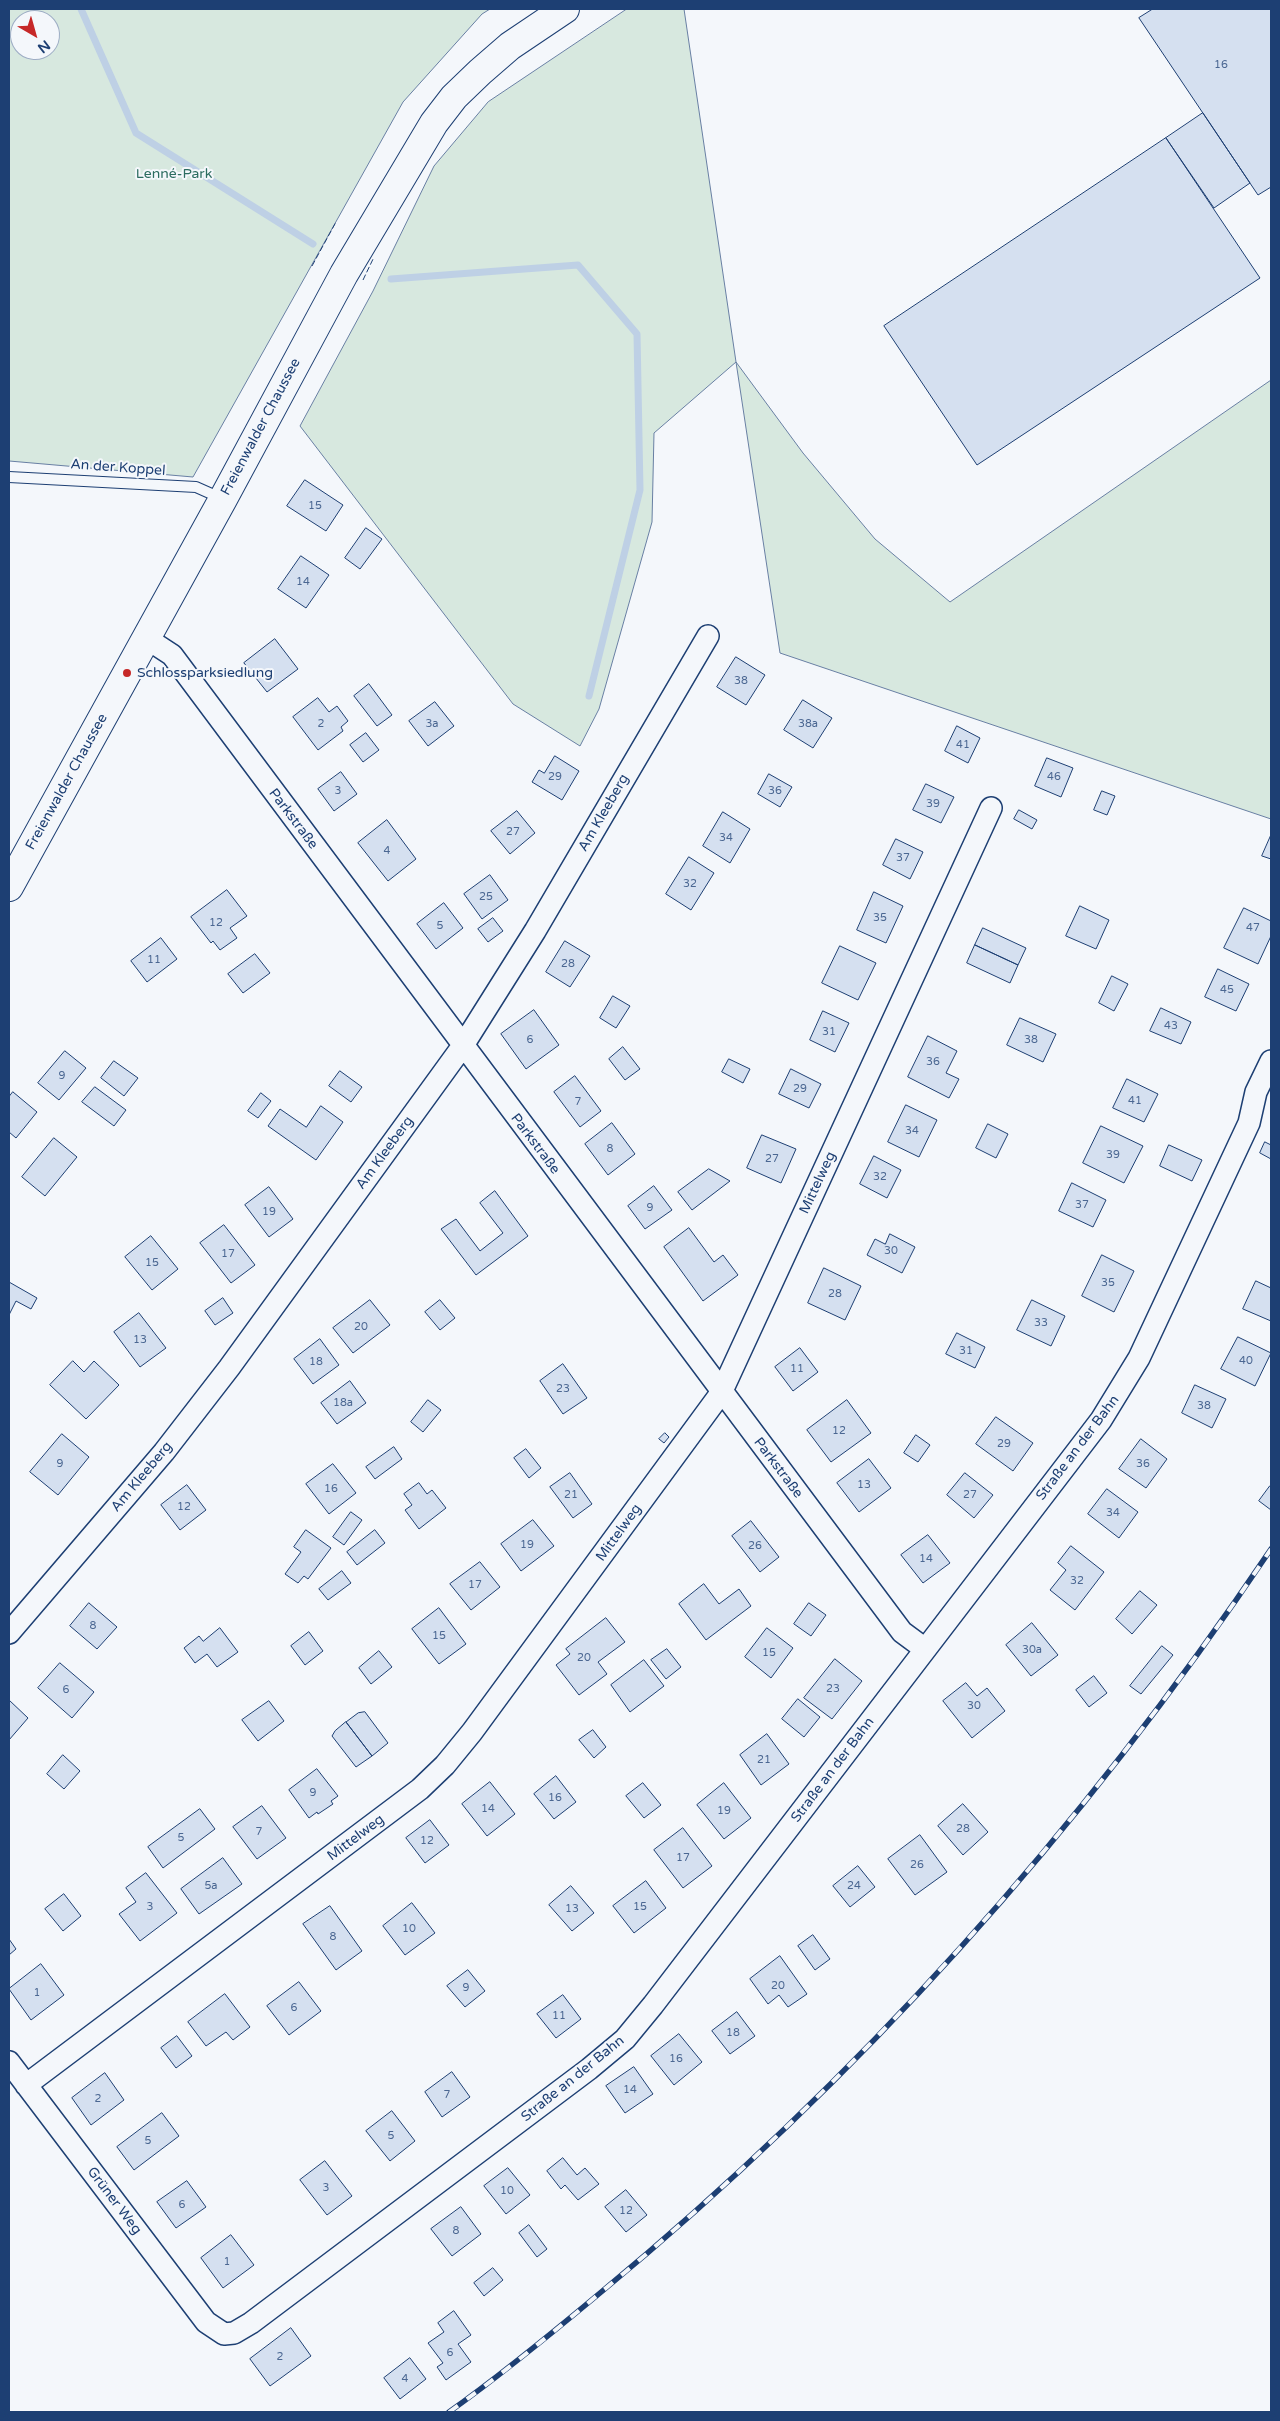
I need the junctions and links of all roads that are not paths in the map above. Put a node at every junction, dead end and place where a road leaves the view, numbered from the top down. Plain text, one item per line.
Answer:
1 (565, 9) edge
2 (9, 477) edge
3 (223, 499) junction
4 (708, 636) dead end
5 (146, 638) junction
6 (991, 808) dead end
7 (9, 887) edge
8 (462, 1047) junction
9 (1271, 1061) edge
10 (721, 1392) junction
11 (9, 1633) edge
12 (925, 1649) junction
13 (9, 2062) edge
14 (26, 2085) junction
15 (224, 2334) joint

1 - 3 main road, Freienwalder Chaussee
2 - 3 lane, An der Koppel
3 - 5 main road, Freienwalder Chaussee
4 - 8 street, Am Kleeberg
5 - 7 main road, Freienwalder Chaussee
5 - 8 street, Parkstraße
6 - 10 street, Mittelweg
8 - 10 street, Parkstraße
8 - 11 street, Am Kleeberg
9 - 12 street, Straße an der Bahn
10 - 12 street, Parkstraße
10 - 14 street, Mittelweg
12 - 15 street, Straße an der Bahn
13 - 14 street, Grüner Weg
14 - 15 street, Grüner Weg

